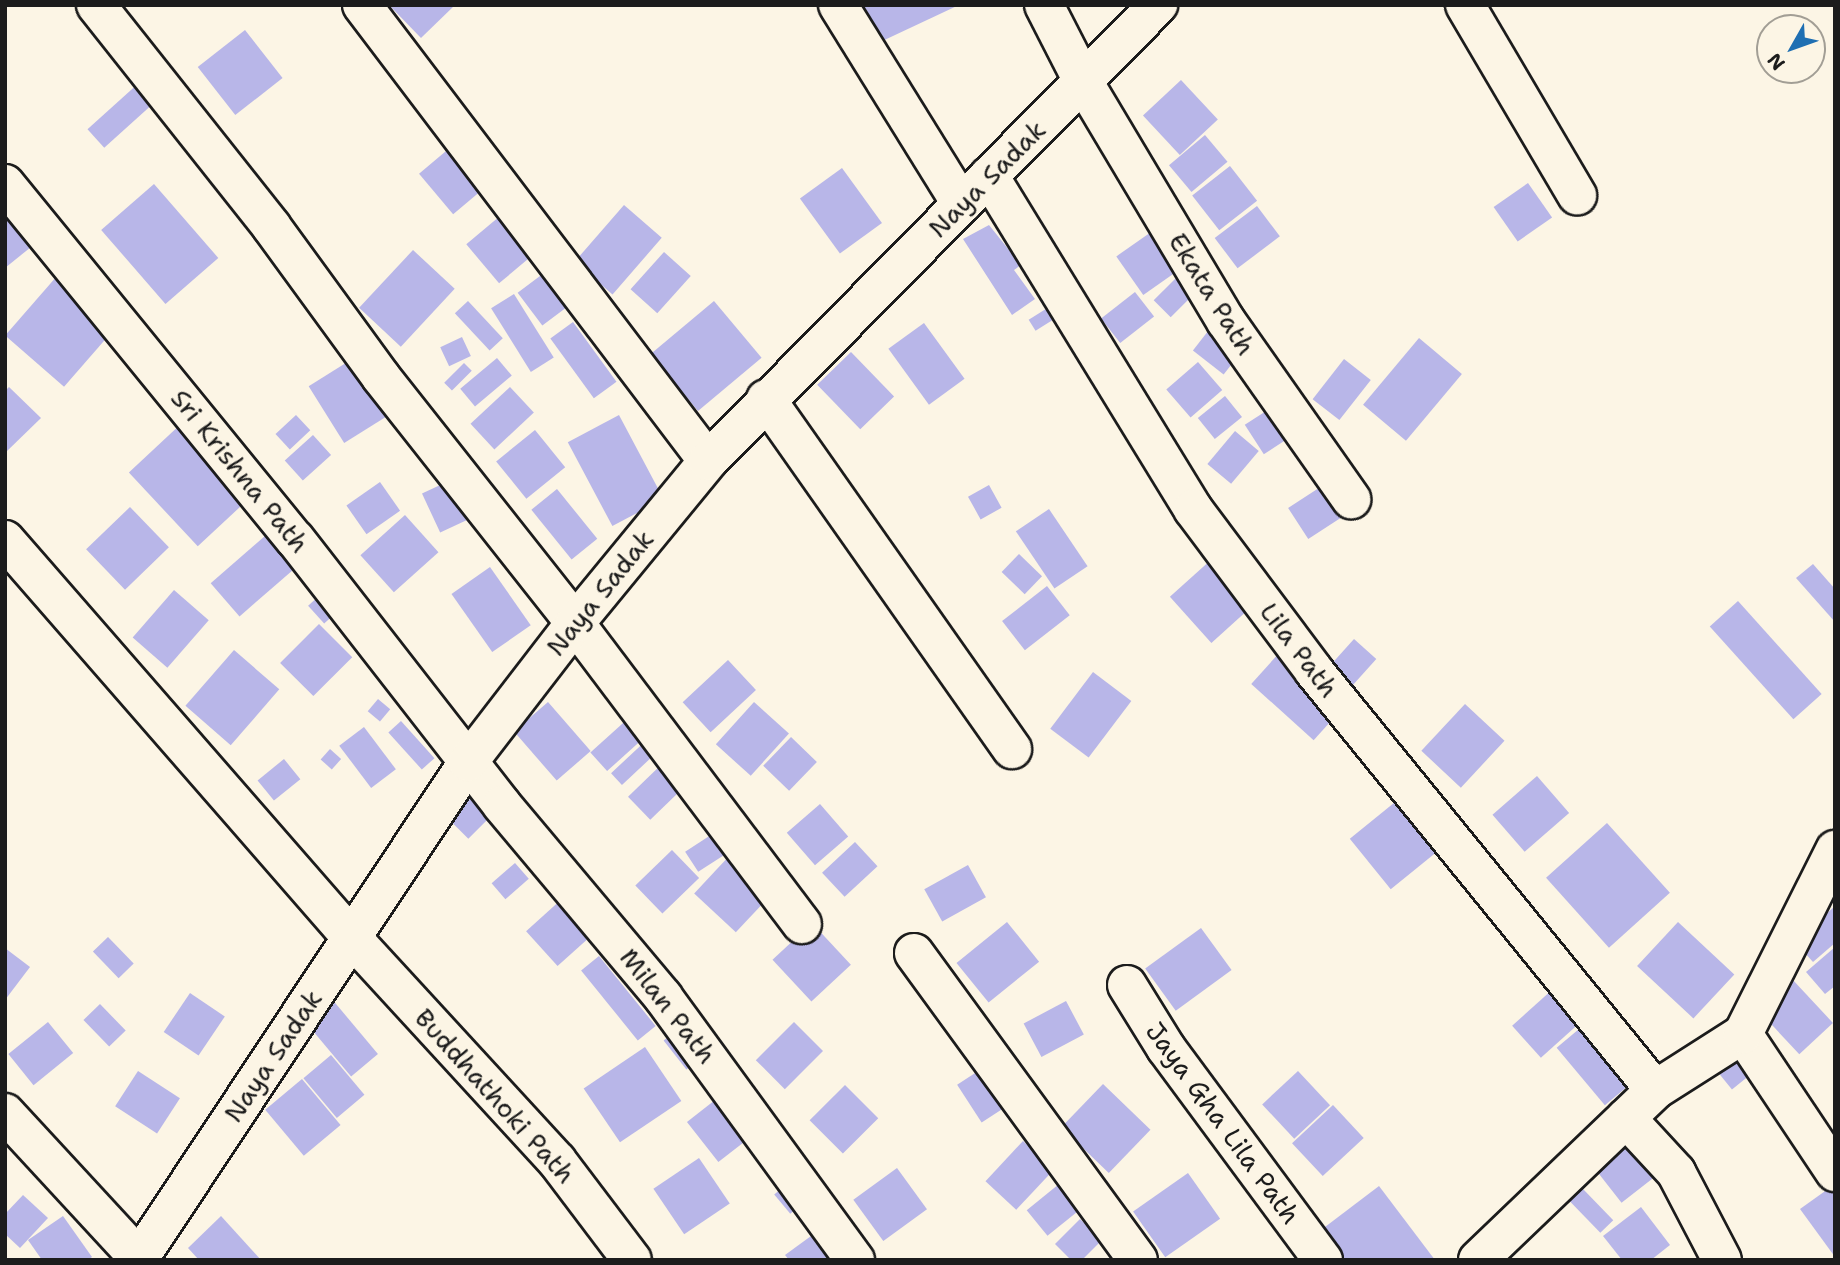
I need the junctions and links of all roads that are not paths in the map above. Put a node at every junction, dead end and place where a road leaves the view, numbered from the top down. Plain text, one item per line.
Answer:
1 (96, 5) edge
2 (362, 5) edge
3 (838, 5) edge
4 (1044, 5) edge
5 (1158, 5) edge
6 (1465, 5) edge
7 (1084, 83) junction
8 (989, 176) junction
9 (5, 184) edge
10 (1577, 195) dead end
11 (960, 202) junction
12 (766, 399) junction
13 (708, 461) junction
14 (1351, 499) dead end
15 (5, 540) edge
16 (575, 623) junction
17 (1012, 749) dead end
18 (468, 762) junction
19 (1832, 865) edge
20 (802, 924) dead end
21 (352, 938) junction
22 (914, 953) dead end
23 (1127, 985) dead end
24 (1743, 1034) junction
25 (1655, 1090) junction
26 (5, 1112) edge
27 (1626, 1118) junction
28 (1835, 1172) edge
29 (1500, 1252) edge
30 (138, 1259) edge
31 (632, 1260) edge
32 (855, 1260) edge
33 (1138, 1260) edge
34 (1323, 1260) edge
35 (1722, 1260) edge

1 - 16 street
2 - 13 street
3 - 11 street
4 - 7 street, Ekata Path
5 - 7 street, Naya Sadak
6 - 10 street
7 - 8 street, Naya Sadak
7 - 14 street, Ekata Path
8 - 11 street, Naya Sadak
8 - 25 street, Lila Path
9 - 18 street, Sri Krishna Path
11 - 12 street, Naya Sadak
12 - 13 street, Naya Sadak
12 - 17 street
13 - 16 street, Naya Sadak
15 - 21 street, Buddhathoki Path
16 - 18 street, Naya Sadak
16 - 20 street
18 - 21 street, Naya Sadak
18 - 32 street, Milan Path
19 - 24 street
21 - 30 street, Naya Sadak
21 - 31 street, Buddhathoki Path
22 - 33 street
23 - 34 street, Jaya Gha Lila Path
24 - 25 street
24 - 28 street
25 - 27 street
26 - 30 street
27 - 29 street
27 - 35 street

